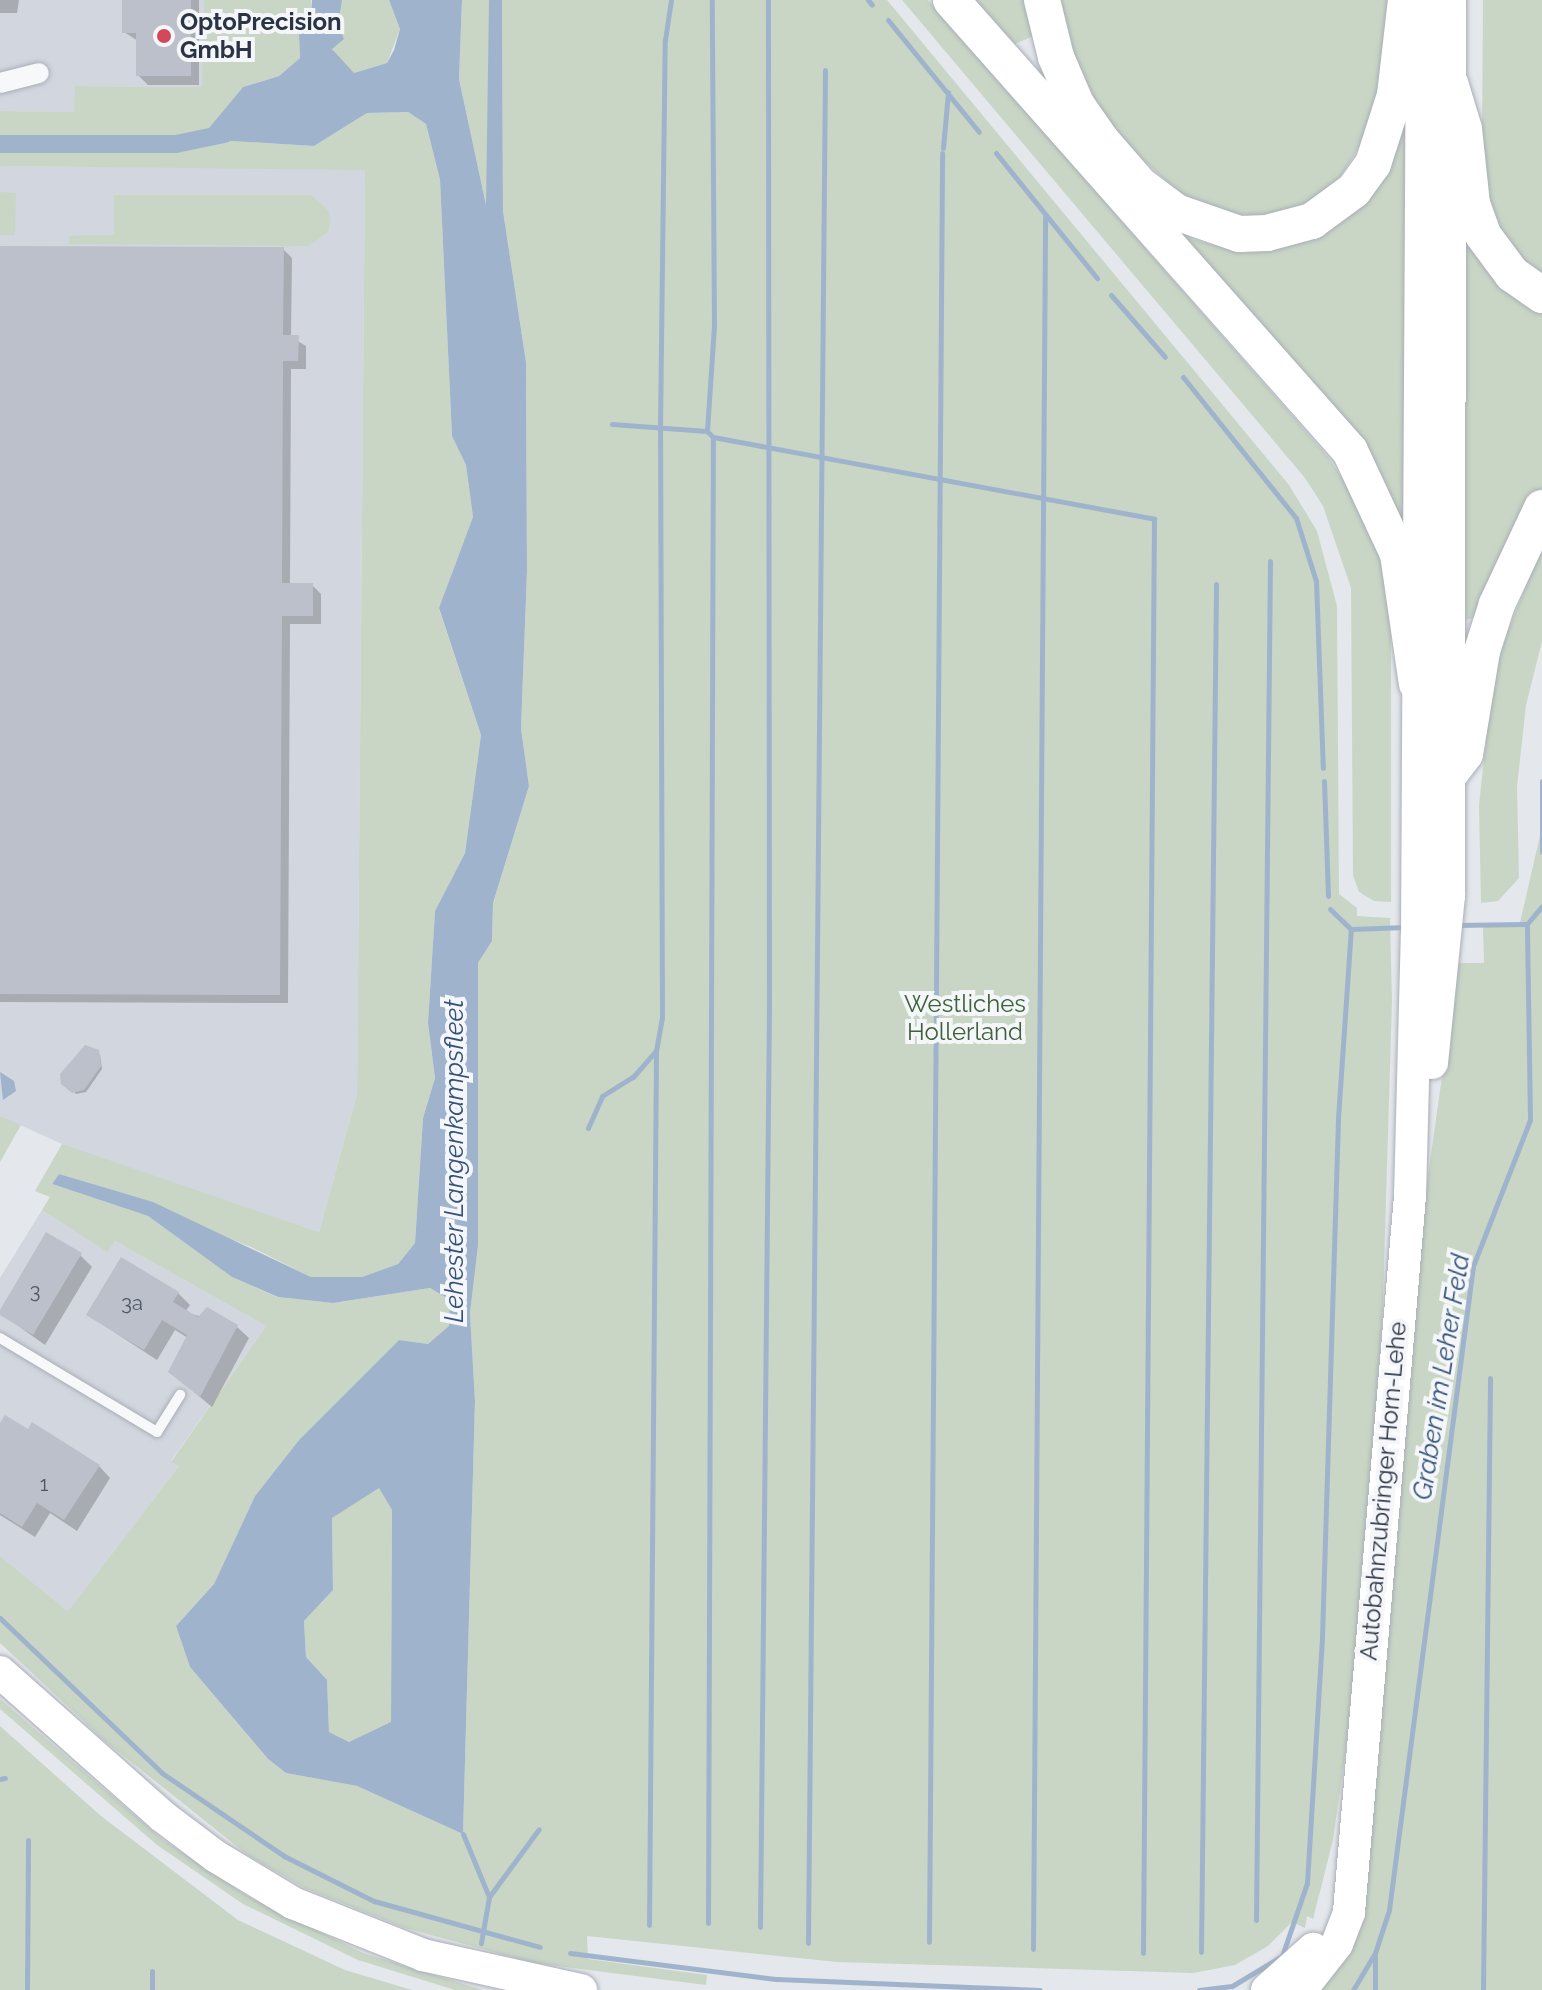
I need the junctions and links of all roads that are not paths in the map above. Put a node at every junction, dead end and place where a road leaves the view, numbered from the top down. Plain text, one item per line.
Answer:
1 (951, 0) edge
2 (1042, 0) edge
3 (1406, 0) edge
4 (1422, 0) edge
5 (1450, 0) edge
6 (39, 73) dead end
7 (0, 83) edge
8 (1450, 83) junction
9 (1542, 295) edge
10 (1542, 508) edge
11 (1417, 684) junction
12 (1449, 775) junction
13 (1433, 896) junction
14 (0, 1338) edge
15 (180, 1395) dead end
16 (2, 1676) edge
17 (1357, 1785) junction
18 (581, 1990) edge
19 (1267, 1990) edge
20 (1301, 1990) edge

1 - 11 highway
2 - 3 highway
4 - 11 main road
5 - 8 main road
6 - 7 street
8 - 9 highway
8 - 12 main road
10 - 12 highway
11 - 13 main road
12 - 13 main road
13 - 17 main road, Autobahnzubringer Horn-Lehe
14 - 15 lane
16 - 18 main road
17 - 19 main road, Autobahnzubringer Horn-Lehe
17 - 20 main road, Autobahnzubringer Horn-Lehe

